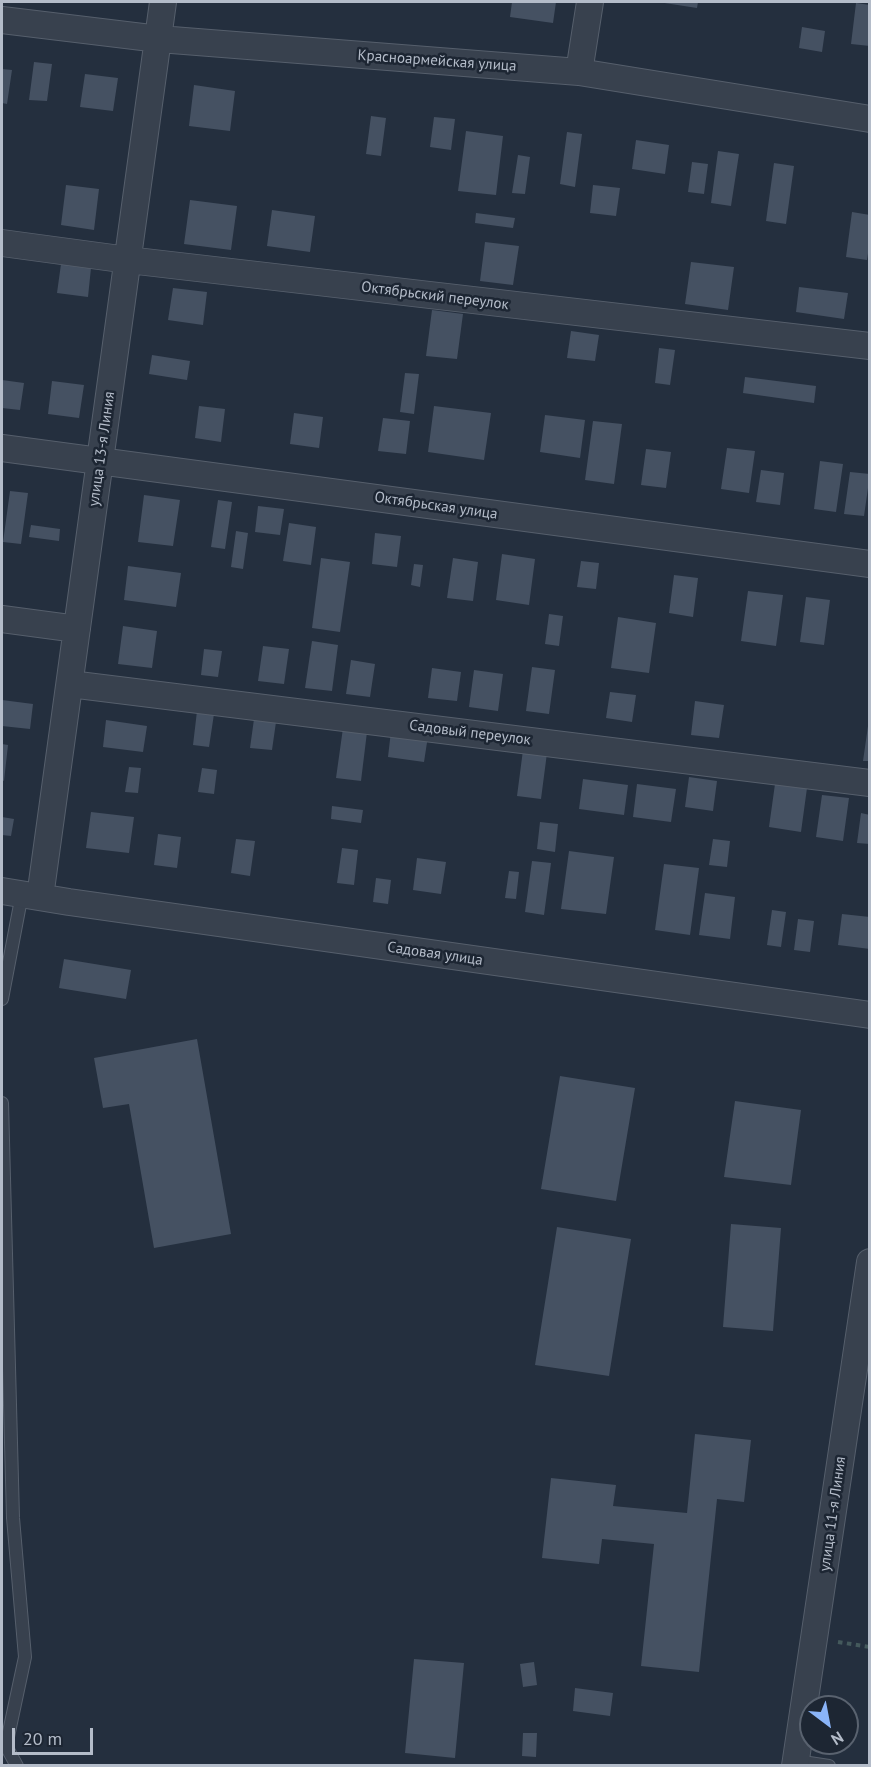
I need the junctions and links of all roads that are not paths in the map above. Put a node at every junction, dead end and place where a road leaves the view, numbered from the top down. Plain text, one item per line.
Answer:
1 (163, 2) edge
2 (590, 2) edge
3 (2, 20) edge
4 (159, 39) junction
5 (579, 72) junction
6 (870, 119) edge
7 (2, 243) edge
8 (128, 260) junction
9 (870, 346) edge
10 (2, 448) edge
11 (101, 461) junction
12 (870, 564) edge
13 (2, 619) edge
14 (77, 629) junction
15 (70, 684) junction
16 (870, 783) edge
17 (21, 894) edge
18 (2, 999) edge
19 (870, 1014) edge
20 (2, 1103) edge
21 (870, 1262) edge
22 (860, 1401) edge
23 (3, 1747) edge
24 (796, 1763) edge
25 (17, 1766) edge
26 (829, 1766) edge

1 - 4 street, улица 13-я Линия
2 - 5 street
3 - 4 street, Красноармейская улица
4 - 5 street, Красноармейская улица
4 - 8 street, улица 13-я Линия
5 - 6 street, Красноармейская улица
7 - 8 street, Октябрьский переулок
8 - 9 street, Октябрьский переулок
8 - 11 street, улица 13-я Линия
10 - 11 street, Октябрьская улица
11 - 12 street, Октябрьская улица
11 - 14 street, улица 13-я Линия
13 - 14 street
14 - 15 street, улица 13-я Линия
15 - 16 street, Садовый переулок
15 - 17 street, улица 13-я Линия
17 - 18 lane
17 - 19 street, Садовая улица
20 - 23 lane
21 - 22 street, улица 11-я Линия
22 - 24 street, улица 11-я Линия
23 - 25 lane
24 - 26 lane

